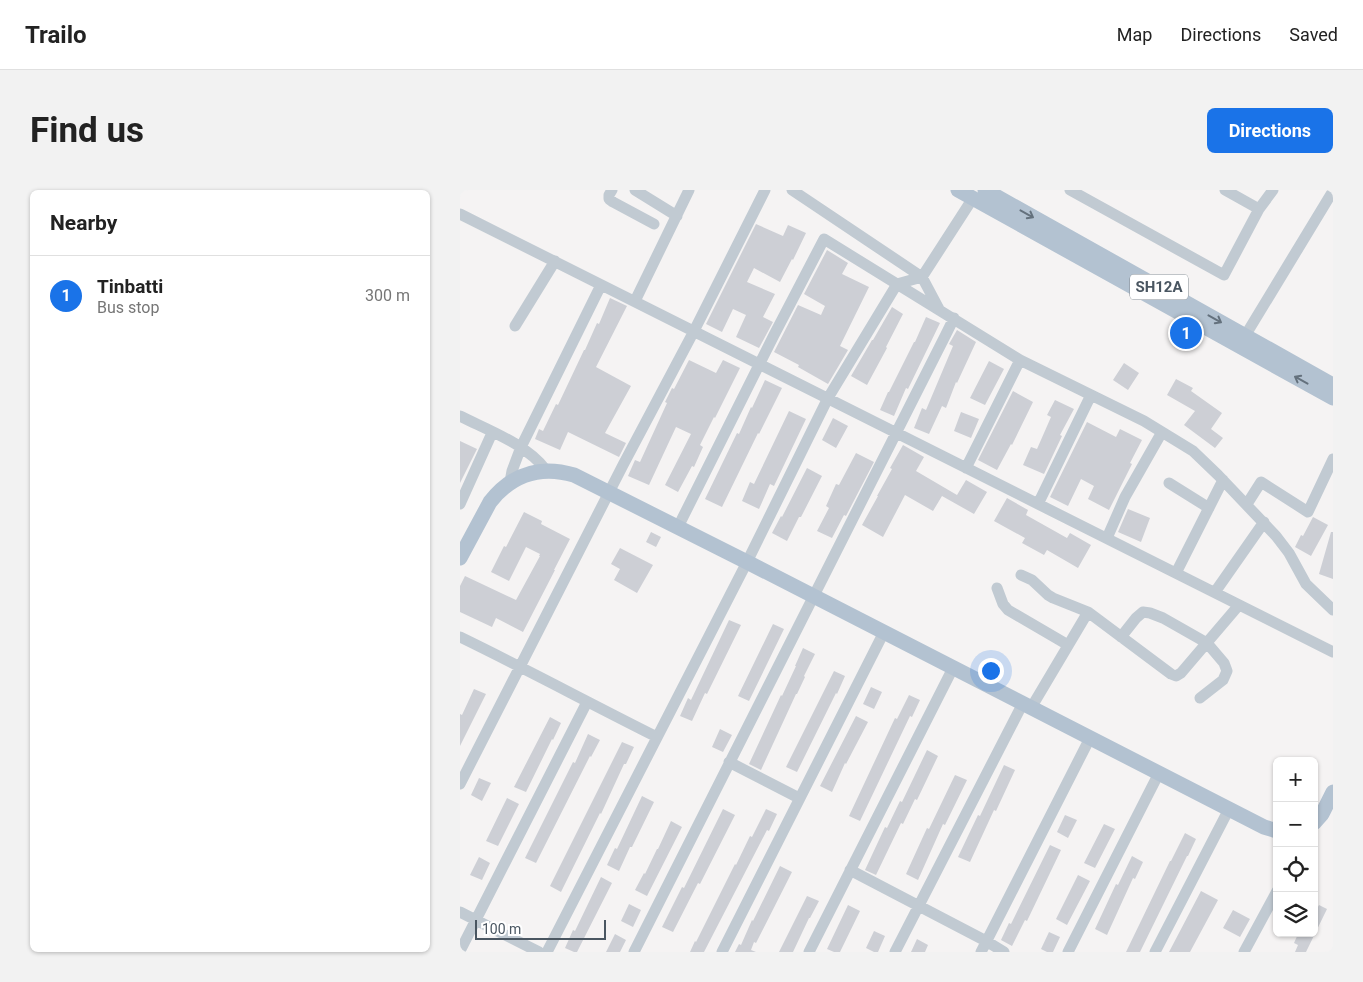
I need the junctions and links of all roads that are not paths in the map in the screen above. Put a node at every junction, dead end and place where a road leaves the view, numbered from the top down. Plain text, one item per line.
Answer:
1 (612, 190) edge
2 (635, 190) edge
3 (689, 190) edge
4 (765, 190) edge
5 (792, 190) edge
6 (958, 190) edge
7 (1070, 190) edge
8 (1225, 190) edge
9 (1273, 190) edge
10 (1333, 191) edge
11 (979, 194) edge
12 (1259, 209) junction
13 (460, 214) edge
14 (677, 216) junction
15 (654, 224) dead end
16 (555, 261) junction
17 (922, 276) junction
18 (897, 284) junction
19 (601, 285) junction
20 (635, 302) junction
21 (939, 309) junction
22 (954, 318) junction
23 (515, 326) dead end
24 (694, 331) junction
25 (1245, 336) junction
26 (1020, 360) junction
27 (760, 364) junction
28 (1333, 385) edge
29 (1091, 395) junction
30 (828, 398) junction
31 (1333, 398) edge
32 (460, 416) edge
33 (1162, 432) junction
34 (492, 433) junction
35 (897, 433) junction
36 (521, 446) junction
37 (1333, 459) edge
38 (966, 468) junction
39 (546, 470) junction
40 (1223, 480) junction
41 (510, 482) junction
42 (1169, 483) dead end
43 (610, 493) junction
44 (460, 504) edge
45 (1038, 504) junction
46 (1247, 504) junction
47 (1208, 508) junction
48 (1264, 522) junction
49 (678, 527) junction
50 (1107, 538) junction
51 (460, 558) edge
52 (746, 562) junction
53 (1176, 573) junction
54 (1021, 575) dead end
55 (997, 588) dead end
56 (1215, 592) junction
57 (814, 596) junction
58 (1239, 605) junction
59 (1333, 610) edge
60 (1088, 612) junction
61 (884, 632) junction
62 (460, 637) edge
63 (1122, 637) junction
64 (1206, 643) junction
65 (1068, 645) junction
66 (1333, 652) edge
67 (520, 666) junction
68 (953, 668) junction
69 (1200, 698) dead end
70 (587, 702) junction
71 (1027, 706) junction
72 (657, 737) junction
73 (1090, 738) junction
74 (729, 762) junction
75 (1159, 773) junction
76 (460, 784) edge
77 (1333, 792) edge
78 (799, 798) junction
79 (1228, 809) junction
80 (1318, 818) edge
81 (1273, 830) edge
82 (850, 870) junction
83 (1273, 899) edge
84 (918, 906) junction
85 (460, 912) edge
86 (476, 920) junction
87 (986, 941) junction
88 (460, 951) edge
89 (539, 952) edge
90 (547, 952) edge
91 (634, 952) edge
92 (722, 952) edge
93 (809, 952) edge
94 (895, 952) edge
95 (981, 952) edge
96 (1004, 952) edge
97 (1068, 952) edge
98 (1155, 952) edge
99 (1244, 952) edge

1 - 15 street
2 - 14 street
3 - 14 street
4 - 24 street
5 - 17 street
6 - 11 main road, SH12A
7 - 12 street
8 - 12 street
9 - 12 street
10 - 25 street
11 - 17 street
11 -> 25 main road, SH12A
31 -> 11 main road, SH12A
13 - 16 street
14 - 20 street
16 - 19 street
16 - 23 street
17 - 18 street
17 - 21 street
18 - 21 street
18 - 27 street
18 - 30 street
19 - 20 street
19 - 36 street
20 - 24 street
21 - 22 street
22 - 26 street
22 - 35 street
24 - 27 street
24 - 43 street
25 - 28 main road, SH12A
26 - 29 street
26 - 38 street
27 - 30 street
27 - 49 street
29 - 33 street
29 - 45 street
30 - 35 street
30 - 52 street
32 - 34 street
33 - 40 street
33 - 50 street
34 - 36 street
34 - 44 street
35 - 38 street
35 - 57 street
36 - 39 street
36 - 41 street
37 - 46 street
38 - 45 street
39 - 41 main road
39 - 43 main road
40 - 46 street
40 - 47 street
41 - 51 main road
42 - 47 street
43 - 49 main road
43 - 67 street
45 - 50 street
46 - 48 street
47 - 53 street
48 - 56 street
48 - 59 street
49 - 52 main road
50 - 53 street
52 - 57 main road
52 - 72 street
53 - 56 street
54 - 60 street
55 - 65 street
56 - 58 street
57 - 61 main road
57 - 74 street
58 - 64 street
58 - 66 street
60 - 63 street
60 - 65 street
61 - 68 main road
61 - 78 street
62 - 67 street
63 - 64 street
63 - 64 street
64 - 69 street
65 - 71 street
67 - 70 street
67 - 76 street
68 - 71 main road
68 - 82 street
70 - 72 street
70 - 86 street
71 - 73 main road
71 - 84 street
72 - 90 street
73 - 75 main road
73 - 87 street
74 - 78 street
74 - 91 street
75 - 79 main road
75 - 97 street
77 - 80 main road
78 - 92 street
79 - 81 main road
79 - 98 street
82 - 84 street
82 - 93 street
83 - 99 street
84 - 87 street
84 - 94 street
85 - 86 street
86 - 88 street
86 - 89 street
87 - 95 street
87 - 96 street

